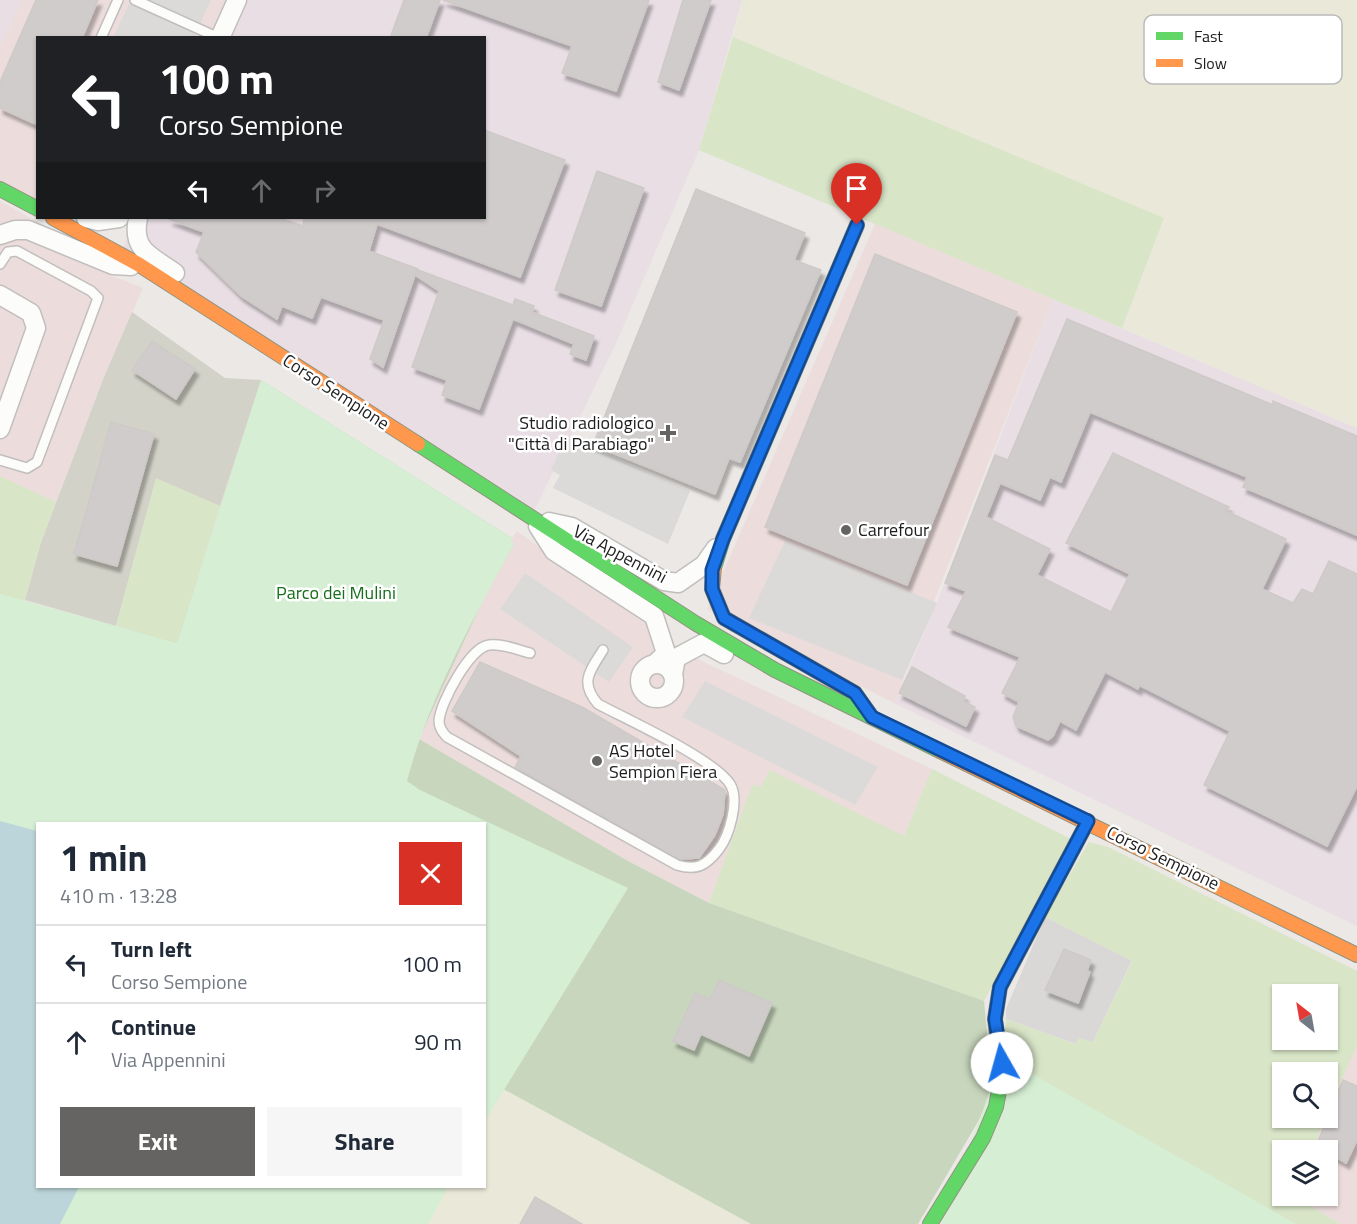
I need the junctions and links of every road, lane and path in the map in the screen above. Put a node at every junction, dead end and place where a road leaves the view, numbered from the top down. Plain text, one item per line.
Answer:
1 (118, 0) edge
2 (135, 0) edge
3 (237, 0) edge
4 (102, 36) edge
5 (215, 36) edge
6 (220, 36) edge
7 (0, 189) edge
8 (36, 208) edge
9 (60, 219) edge
10 (90, 219) edge
11 (112, 219) edge
12 (138, 219) edge
13 (857, 225) dead end
14 (0, 235) edge
15 (0, 264) edge
16 (138, 264) junction
17 (0, 295) edge
18 (187, 295) junction
19 (0, 429) edge
20 (0, 460) edge
21 (534, 519) junction
22 (723, 539) junction
23 (603, 650) dead end
24 (530, 653) dead end
25 (656, 663) junction
26 (673, 674) junction
27 (872, 717) junction
28 (1088, 821) junction
29 (1357, 955) edge
30 (930, 1224) edge

1 - 4 lane
2 - 5 lane
3 - 6 street
7 - 8 main road
9 - 16 main road, Corso Sempione
10 - 11 street
12 - 18 street
13 - 22 main road, Via Appennini
14 - 16 street
15 - 20 lane
16 - 18 main road, Corso Sempione
17 - 19 street
18 - 21 main road, Corso Sempione
21 - 22 street, Via Appennini
21 - 25 street, Corso Sempione
21 - 27 main road, Corso Sempione
22 - 27 main road, Via Appennini
23 - 24 lane
25 - 26 street
25 - 26 street, Corso Sempione
26 - 27 street, Corso Sempione
27 - 28 main road, Corso Sempione
28 - 29 main road, Corso Sempione
28 - 30 main road

